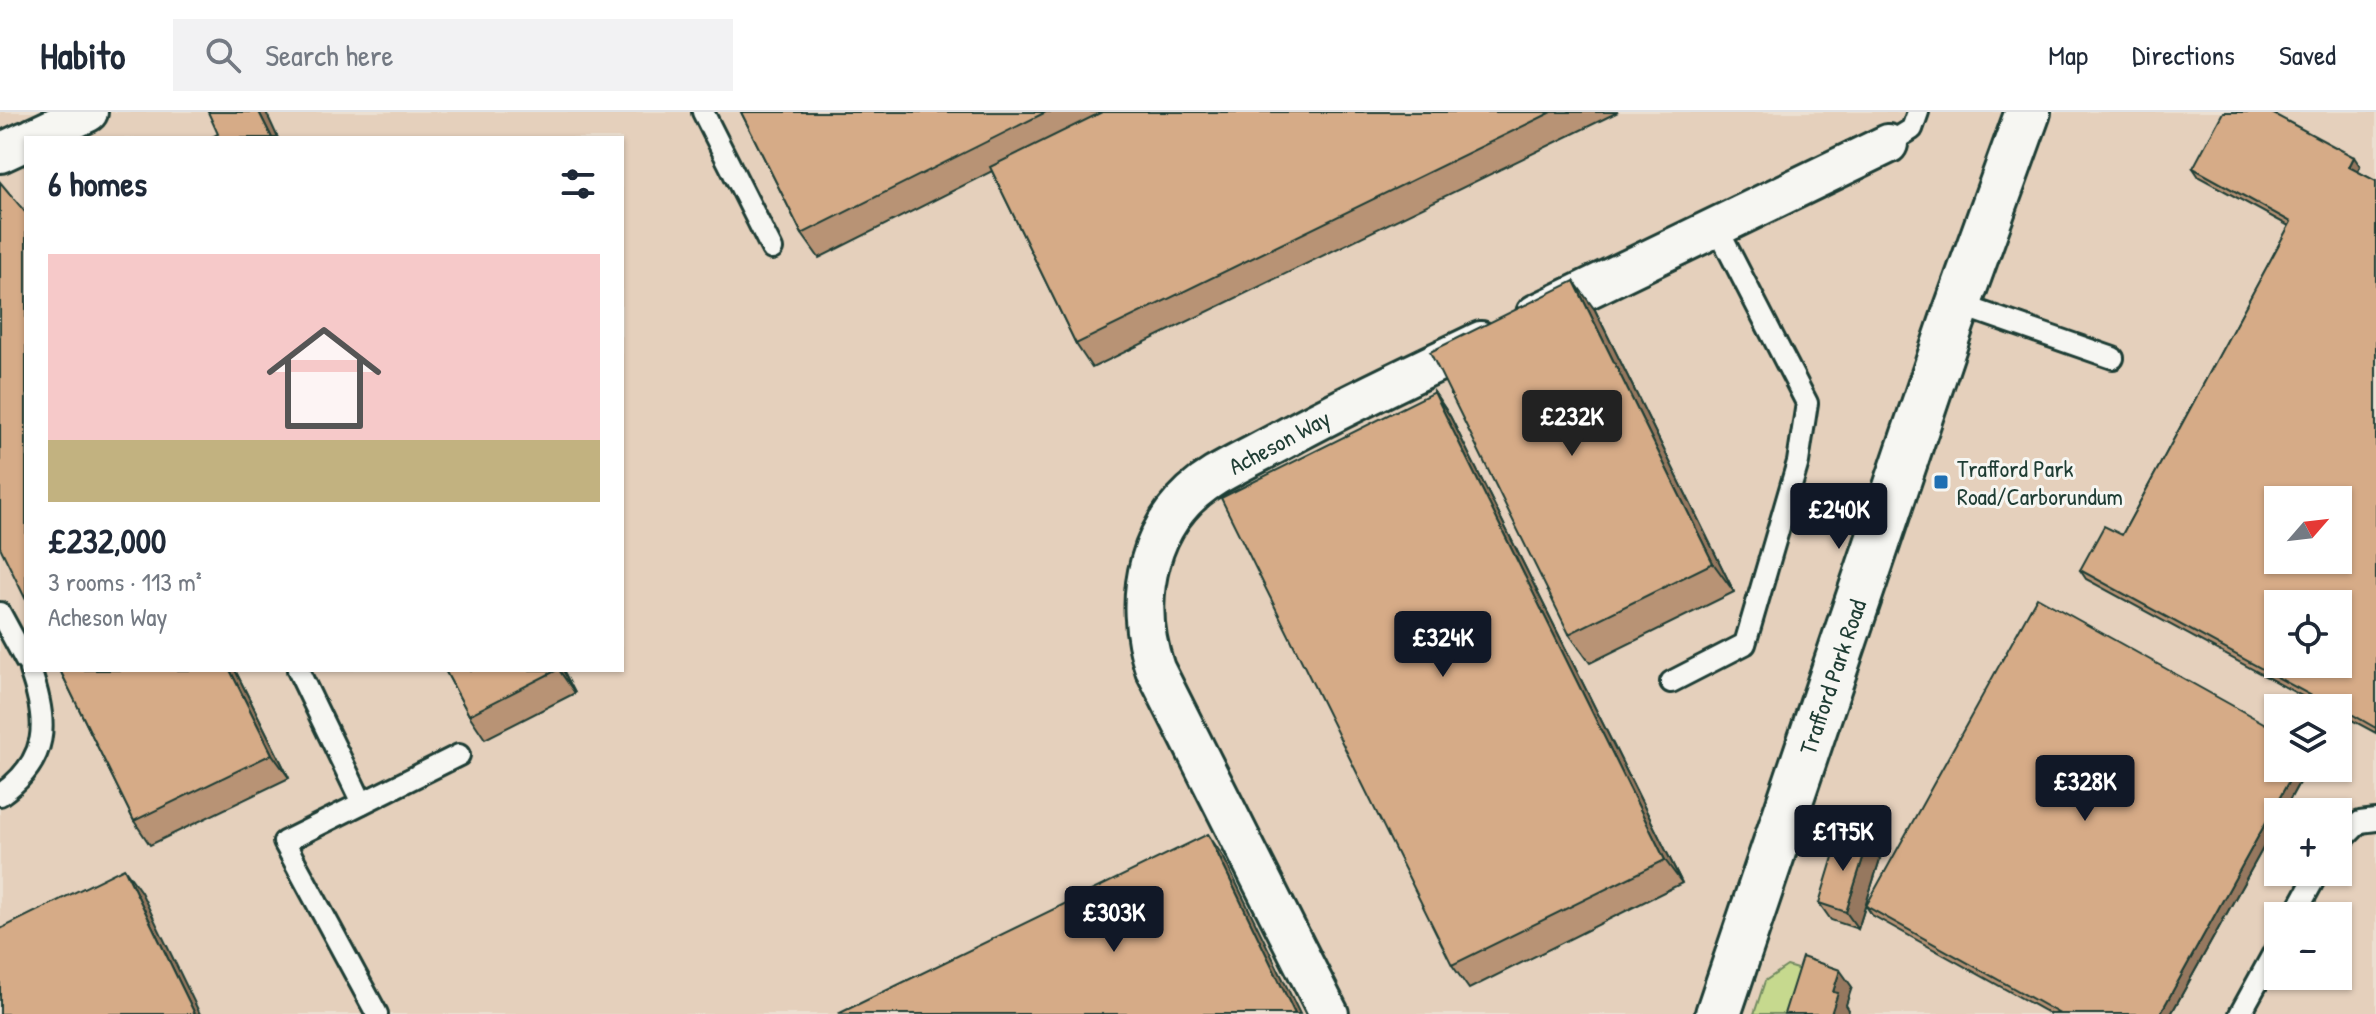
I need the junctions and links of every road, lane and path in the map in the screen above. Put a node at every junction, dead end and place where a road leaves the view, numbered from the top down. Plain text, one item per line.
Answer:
1 (88, 112) edge
2 (703, 112) edge
3 (1918, 112) edge
4 (2028, 112) edge
5 (39, 136) edge
6 (24, 143) edge
7 (1888, 144) joint
8 (0, 153) edge
9 (1716, 226) junction
10 (772, 249) dead end
11 (1958, 304) junction
12 (2113, 358) dead end
13 (0, 613) edge
14 (24, 657) edge
15 (31, 672) edge
16 (299, 672) edge
17 (1671, 682) dead end
18 (459, 755) dead end
19 (0, 795) edge
20 (362, 803) junction
21 (2376, 820) edge
22 (2352, 830) edge
23 (2264, 970) edge
24 (377, 1014) edge
25 (1329, 1014) edge
26 (1718, 1014) edge
27 (2240, 1014) edge

1 - 5 street
2 - 10 lane
3 - 7 lane
4 - 11 street, Trafford Park Road
6 - 8 street
7 - 9 street, Acheson Way
9 - 17 lane
9 - 25 street, Acheson Way
11 - 12 lane
11 - 26 street, Trafford Park Road
13 - 14 lane
15 - 19 lane
16 - 20 lane
18 - 20 lane
20 - 24 lane
21 - 22 lane
23 - 27 lane

